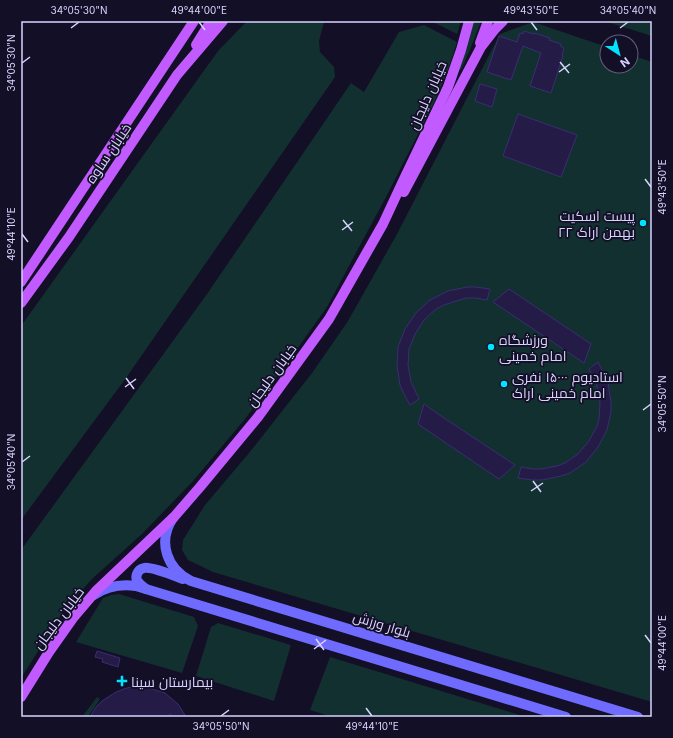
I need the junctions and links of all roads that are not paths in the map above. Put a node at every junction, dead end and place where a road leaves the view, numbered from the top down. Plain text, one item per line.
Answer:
1 (194, 21) edge
2 (211, 21) edge
3 (223, 21) edge
4 (469, 21) edge
5 (488, 21) edge
6 (503, 21) edge
7 (474, 62) junction
8 (177, 75) junction
9 (383, 224) junction
10 (21, 282) edge
11 (21, 303) edge
12 (174, 517) junction
13 (191, 581) junction
14 (147, 590) junction
15 (90, 598) junction
16 (21, 697) edge
17 (566, 717) edge
18 (638, 717) edge

1 - 10 main road
2 - 8 main road
3 - 8 main road, خیابان ساوه
4 - 9 main road, خیابان دلیجان
5 - 7 main road
6 - 7 main road
7 - 9 main road
8 - 11 main road, خیابان ساوه
9 - 12 main road, خیابان دلیجان
12 - 13 main road, بلوار ورزش
12 - 15 main road, خیابان دلیجان
13 - 14 main road
13 - 18 main road, بلوار ورزش
14 - 15 main road
14 - 17 main road
15 - 16 main road, خیابان دلیجان

